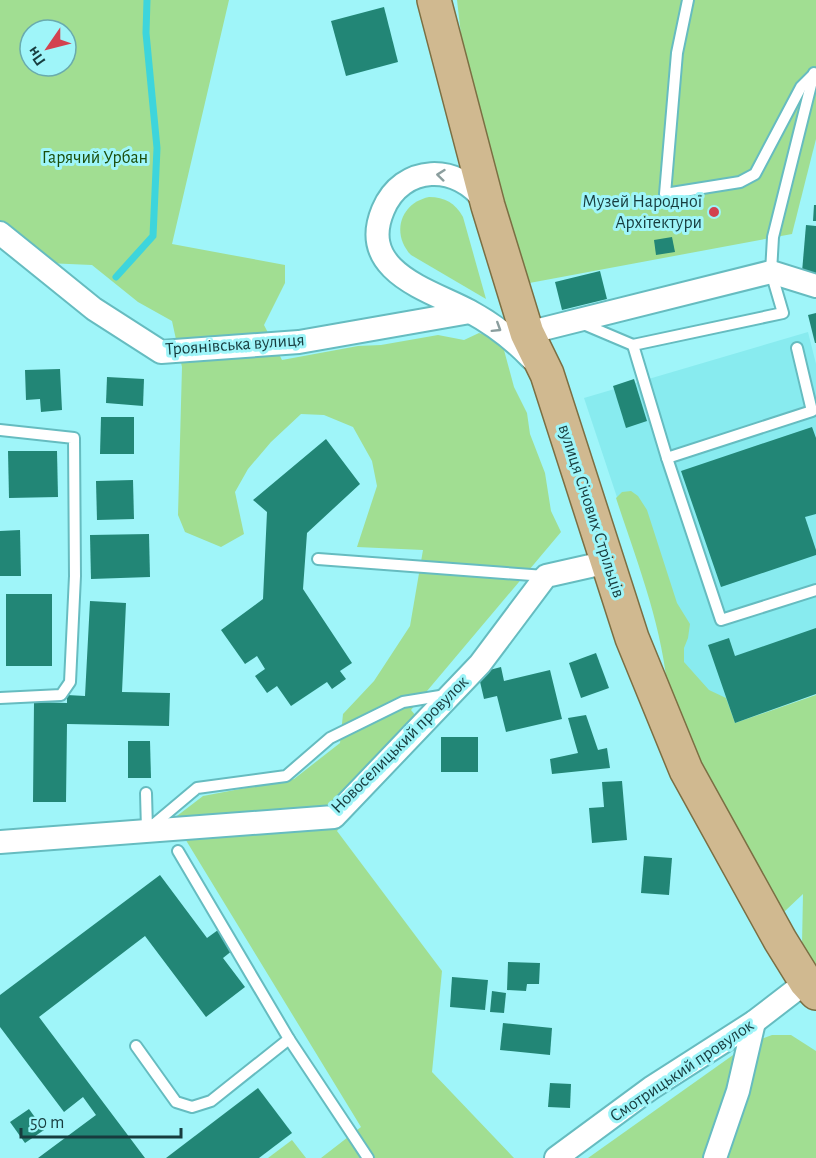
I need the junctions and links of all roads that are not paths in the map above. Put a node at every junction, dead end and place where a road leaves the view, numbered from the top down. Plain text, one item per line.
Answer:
1 (434, 0) edge
2 (688, 0) edge
3 (815, 71) edge
4 (488, 206) junction
5 (0, 233) edge
6 (771, 272) junction
7 (816, 286) edge
8 (470, 312) junction
9 (578, 321) junction
10 (527, 333) junction
11 (633, 345) junction
12 (797, 348) dead end
13 (547, 374) junction
14 (0, 430) edge
15 (667, 458) junction
16 (318, 559) dead end
17 (608, 562) junction
18 (546, 576) junction
19 (816, 590) edge
20 (450, 694) junction
21 (0, 698) edge
22 (146, 793) dead end
23 (147, 830) junction
24 (0, 842) edge
25 (178, 851) dead end
26 (811, 988) edge
27 (754, 1022) junction
28 (289, 1039) junction
29 (136, 1046) dead end
30 (368, 1158) edge
31 (556, 1158) edge
32 (715, 1158) edge

1 - 4 main road, вулиця Січових Стрільців
2 - 3 lane
3 - 6 lane
4 -> 8 street
4 - 10 main road, вулиця Січових Стрільців
5 - 8 street, Троянівська вулиця
6 - 7 street
6 - 9 street
6 - 11 lane
8 -> 13 street
9 - 10 street
9 - 11 lane
10 - 13 main road, вулиця Січових Стрільців
11 - 15 lane
12 - 15 lane
13 - 17 main road, вулиця Січових Стрільців
14 - 21 lane
15 - 19 lane
16 - 18 lane
17 - 18 street
17 - 26 main road, вулиця Січових Стрільців
18 - 20 street, Новоселицький провулок
20 - 23 lane
20 - 23 street, Новоселицький провулок
22 - 23 lane
23 - 24 street, Новоселицький провулок
25 - 28 lane
26 - 27 street, Смотрицький провулок
27 - 31 street, Смотрицький провулок
27 - 32 street
28 - 29 lane
28 - 30 lane

